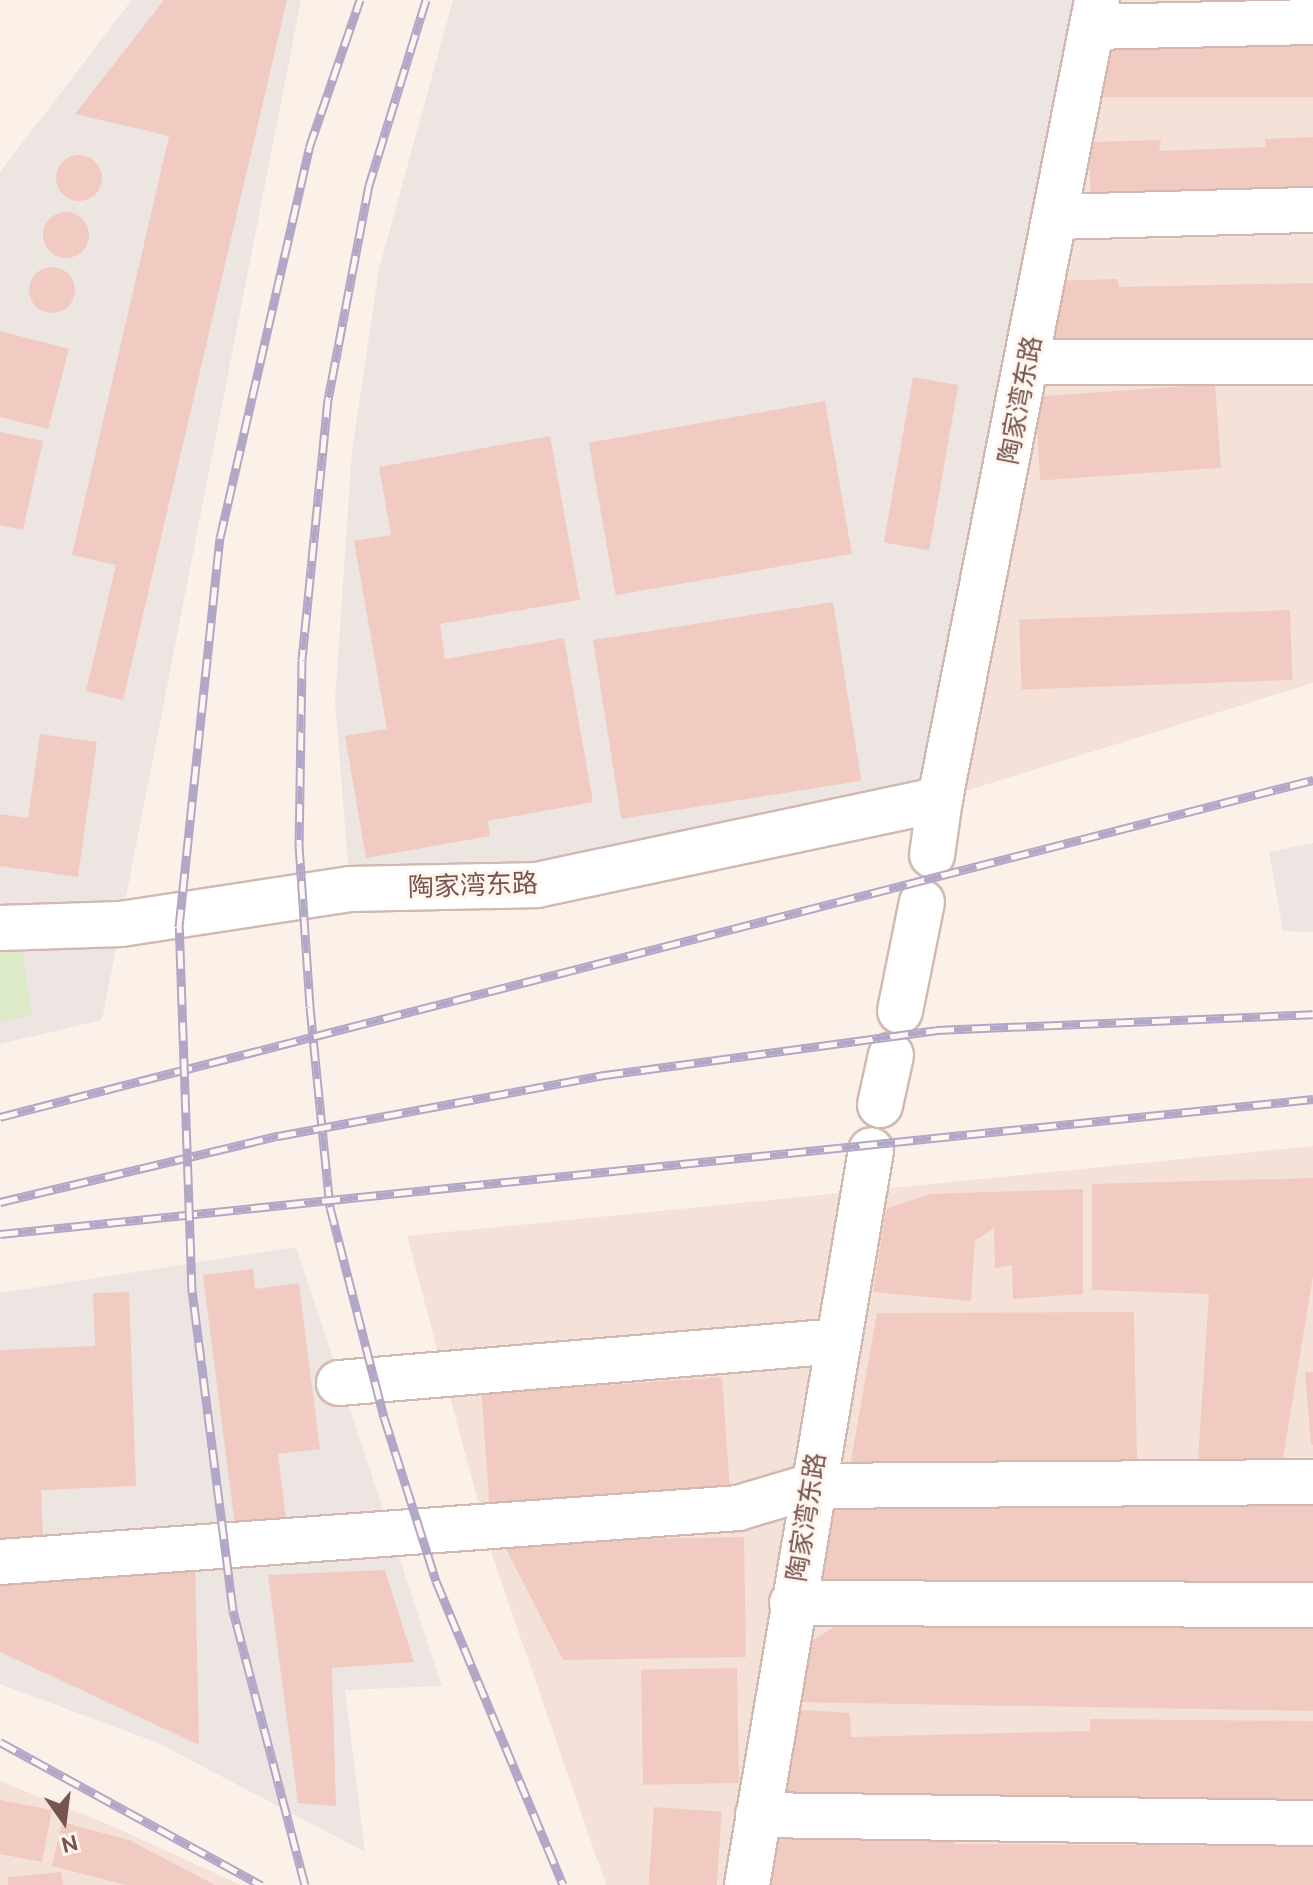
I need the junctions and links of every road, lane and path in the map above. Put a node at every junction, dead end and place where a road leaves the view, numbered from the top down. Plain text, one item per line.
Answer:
1 (1095, 14) edge
2 (1313, 22) edge
3 (1313, 210) edge
4 (1056, 217) junction
5 (1028, 362) junction
6 (1313, 362) edge
7 (940, 799) junction
8 (932, 855) dead end
9 (922, 902) dead end
10 (0, 928) edge
11 (900, 1011) dead end
12 (891, 1055) dead end
13 (880, 1105) dead end
14 (871, 1150) dead end
15 (835, 1341) junction
16 (339, 1383) dead end
17 (1313, 1482) edge
18 (812, 1486) junction
19 (0, 1562) edge
20 (792, 1603) junction
21 (1313, 1605) edge
22 (758, 1815) junction
23 (1313, 1823) edge
24 (747, 1885) edge

1 - 2 street
1 - 4 street, 陶家湾东路
3 - 4 street
4 - 5 street, 陶家湾东路
5 - 6 street
5 - 7 street, 陶家湾东路
7 - 8 street, 陶家湾东路
7 - 10 street, 陶家湾东路
9 - 11 street
12 - 13 street
14 - 15 street, 陶家湾东路
15 - 16 street
15 - 18 street, 陶家湾东路
17 - 18 street
18 - 19 street
18 - 20 street, 陶家湾东路
20 - 21 street
20 - 22 street, 陶家湾东路
22 - 23 street
22 - 24 street, 陶家湾东路

